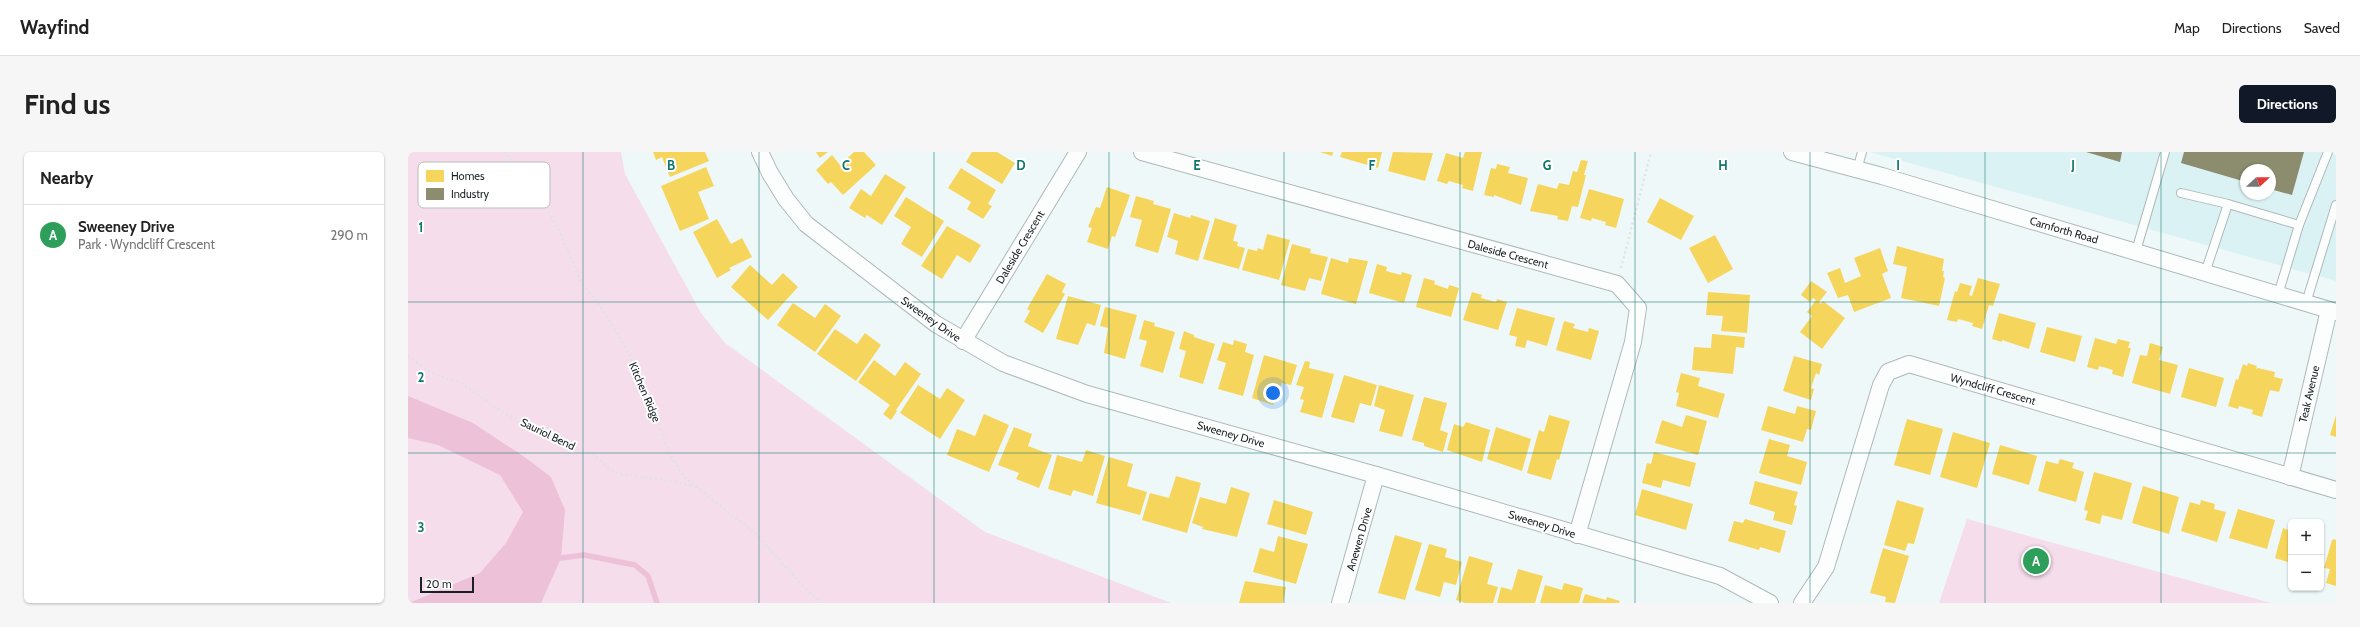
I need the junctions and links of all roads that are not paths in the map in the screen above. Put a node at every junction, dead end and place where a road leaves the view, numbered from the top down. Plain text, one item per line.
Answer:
1 (760, 152) edge
2 (1078, 152) edge
3 (1142, 152) edge
4 (1792, 152) edge
5 (1862, 152) edge
6 (2165, 152) edge
7 (2328, 152) edge
8 (1822, 156) edge
9 (1857, 170) junction
10 (2181, 193) dead end
11 (2228, 204) junction
12 (2336, 205) edge
13 (2299, 225) junction
14 (2136, 251) junction
15 (2205, 273) junction
16 (2278, 295) junction
17 (2306, 303) junction
18 (2332, 311) edge
19 (963, 341) junction
20 (1376, 475) junction
21 (2290, 477) junction
22 (2336, 490) edge
23 (1577, 535) junction
24 (1340, 603) edge
25 (1770, 603) edge
26 (1802, 603) edge

1 - 19 street, Sweeney Drive
2 - 19 street, Daleside Crescent
3 - 23 street, Daleside Crescent
4 - 8 street, Carnforth Road
5 - 9 lane
6 - 14 lane
7 - 13 lane
8 - 9 street, Carnforth Road
9 - 14 street, Carnforth Road
10 - 11 lane
11 - 13 lane
11 - 15 lane
12 - 17 lane
13 - 16 lane
14 - 15 street, Carnforth Road
15 - 16 street, Carnforth Road
16 - 17 street, Carnforth Road
17 - 18 street, Carnforth Road
18 - 21 street, Teak Avenue
19 - 20 street, Sweeney Drive
20 - 23 street, Sweeney Drive
20 - 24 street, Anewen Drive
21 - 22 street, Wyndcliff Crescent
21 - 26 street, Wyndcliff Crescent
23 - 25 street, Sweeney Drive

